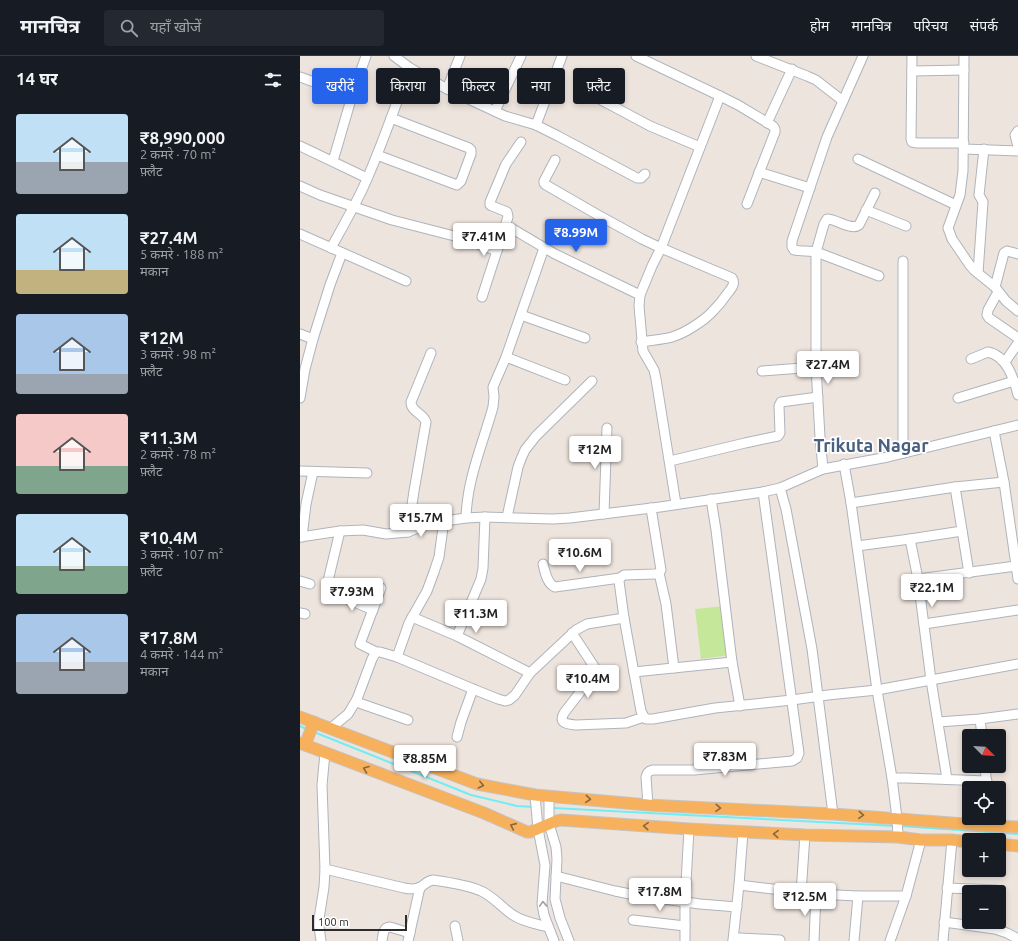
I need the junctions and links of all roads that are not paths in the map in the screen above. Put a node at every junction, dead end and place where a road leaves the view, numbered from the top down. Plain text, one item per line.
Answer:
1 (366, 56) edge
2 (394, 56) edge
3 (460, 56) edge
4 (521, 56) edge
5 (562, 56) edge
6 (636, 56) edge
7 (756, 56) edge
8 (863, 56) edge
9 (912, 56) edge
10 (964, 56) edge
11 (362, 68) edge
12 (410, 68) edge
13 (792, 70) junction
14 (964, 70) junction
15 (912, 71) junction
16 (300, 77) edge
17 (312, 81) edge
18 (440, 85) edge
19 (447, 89) junction
20 (720, 96) junction
21 (843, 101) junction
22 (350, 104) edge
23 (396, 104) edge
24 (609, 104) edge
25 (495, 111) junction
26 (391, 118) junction
27 (767, 123) junction
28 (536, 125) junction
29 (1018, 131) edge
30 (521, 142) dead end
31 (300, 146) edge
32 (964, 146) junction
33 (700, 147) junction
34 (1018, 147) edge
35 (984, 149) junction
36 (1018, 151) edge
37 (377, 155) junction
38 (858, 159) dead end
39 (555, 160) dead end
40 (333, 161) junction
41 (759, 172) junction
42 (645, 174) dead end
43 (367, 178) junction
44 (300, 186) edge
45 (810, 188) junction
46 (875, 193) dead end
47 (747, 204) dead end
48 (956, 205) junction
49 (354, 206) junction
50 (866, 210) junction
51 (506, 225) junction
52 (906, 226) dead end
53 (300, 234) edge
54 (330, 248) junction
55 (544, 248) junction
56 (661, 248) junction
57 (497, 251) junction
58 (816, 252) junction
59 (342, 253) junction
60 (1018, 254) edge
61 (903, 261) dead end
62 (978, 273) junction
63 (879, 276) dead end
64 (406, 281) dead end
65 (996, 290) junction
66 (640, 295) junction
67 (482, 296) dead end
68 (1018, 311) edge
69 (521, 315) junction
70 (300, 334) edge
71 (585, 338) dead end
72 (1018, 338) edge
73 (313, 339) junction
74 (641, 342) junction
75 (1018, 343) edge
76 (431, 353) dead end
77 (506, 357) junction
78 (971, 359) dead end
79 (1005, 362) junction
80 (816, 367) junction
81 (303, 369) edge
82 (762, 371) dead end
83 (565, 380) dead end
84 (592, 380) dead end
85 (1014, 381) junction
86 (1018, 395) edge
87 (818, 397) junction
88 (300, 398) edge
89 (958, 398) dead end
90 (1018, 425) edge
91 (607, 428) dead end
92 (994, 431) junction
93 (903, 453) junction
94 (670, 461) junction
95 (844, 464) junction
96 (823, 469) junction
97 (300, 471) edge
98 (314, 472) junction
99 (367, 473) dead end
100 (1004, 482) junction
101 (955, 487) junction
102 (780, 488) junction
103 (763, 492) junction
104 (711, 499) junction
105 (851, 503) junction
106 (303, 504) edge
107 (676, 504) junction
108 (651, 508) junction
109 (604, 514) junction
110 (485, 516) junction
111 (466, 518) junction
112 (507, 518) junction
113 (444, 520) junction
114 (340, 531) junction
115 (408, 532) junction
116 (962, 532) junction
117 (301, 537) edge
118 (910, 539) junction
119 (1015, 541) edge
120 (857, 546) junction
121 (543, 564) dead end
122 (1016, 566) junction
123 (659, 572) junction
124 (969, 572) junction
125 (620, 578) junction
126 (918, 579) junction
127 (1018, 579) edge
128 (300, 581) edge
129 (310, 584) dead end
130 (381, 588) dead end
131 (373, 610) junction
132 (1018, 610) edge
133 (412, 617) junction
134 (624, 618) junction
135 (924, 624) junction
136 (572, 633) junction
137 (458, 636) junction
138 (376, 652) junction
139 (397, 657) junction
140 (732, 662) junction
141 (1018, 664) edge
142 (674, 668) junction
143 (634, 672) junction
144 (530, 673) junction
145 (930, 680) junction
146 (473, 689) junction
147 (877, 690) junction
148 (818, 696) junction
149 (357, 699) junction
150 (792, 700) junction
151 (740, 706) junction
152 (1018, 714) edge
153 (300, 717) edge
154 (644, 717) junction
155 (980, 719) junction
156 (408, 720) dead end
157 (938, 722) junction
158 (313, 725) junction
159 (331, 728) junction
160 (981, 729) edge
161 (457, 737) dead end
162 (304, 743) edge
163 (325, 753) junction
164 (892, 778) junction
165 (947, 779) junction
166 (963, 781) edge
167 (536, 803) junction
168 (549, 804) junction
169 (648, 805) junction
170 (833, 814) junction
171 (897, 820) junction
172 (962, 821) edge
173 (549, 824) junction
174 (1006, 825) edge
175 (1018, 827) edge
176 (538, 829) junction
177 (689, 829) junction
178 (743, 832) junction
179 (805, 835) junction
180 (898, 835) junction
181 (922, 840) junction
182 (952, 840) junction
183 (962, 841) edge
184 (1006, 845) edge
185 (1018, 846) edge
186 (325, 869) junction
187 (556, 876) junction
188 (739, 885) junction
189 (420, 887) junction
190 (947, 888) junction
191 (962, 889) edge
192 (801, 893) junction
193 (816, 894) junction
194 (858, 896) junction
195 (906, 896) junction
196 (685, 901) junction
197 (737, 907) junction
198 (633, 920) dead end
199 (944, 922) junction
200 (562, 923) junction
201 (455, 926) dead end
202 (685, 926) junction
203 (551, 936) edge
204 (409, 937) edge
205 (1018, 939) edge
206 (571, 940) edge
207 (780, 940) edge
208 (321, 941) edge
209 (382, 941) edge
210 (458, 941) edge
211 (685, 941) edge
212 (733, 941) edge
213 (814, 941) edge
214 (854, 941) edge
215 (890, 941) edge
216 (943, 941) edge

1 - 11 street
2 - 12 street
3 - 19 street
4 - 25 street
5 - 28 street
6 - 20 street
7 - 13 street
8 - 21 street
9 - 15 street
10 - 14 street
13 - 21 street
13 - 27 street
14 - 15 street
14 - 32 street
15 - 32 street
16 - 17 street
18 - 19 street
19 - 25 street
20 - 27 street
20 - 33 street
21 - 45 street
22 - 40 street
23 - 26 street
24 - 33 street
25 - 28 street
26 - 37 street
26 - 37 street
27 - 41 street
28 - 42 street
29 - 34 street
30 - 51 street
31 - 40 street
32 - 35 street
32 - 48 street
33 - 56 street
35 - 36 street
35 - 62 street
37 - 43 street
38 - 48 street
39 - 56 street
40 - 43 street
41 - 45 street
41 - 47 street
43 - 49 street
44 - 49 street
45 - 58 street
46 - 50 street
48 - 62 street
49 - 54 street
49 - 57 street
50 - 52 street
50 - 58 street
51 - 55 street
51 - 57 street
53 - 54 street
54 - 59 street
55 - 66 street
55 - 69 street
56 - 66 street
56 - 74 street
57 - 67 street
58 - 63 street
58 - 80 street
59 - 64 street
59 - 73 street
60 - 65 street
61 - 93 street
62 - 65 street
65 - 68 street
65 - 72 street
66 - 74 street
69 - 71 street
69 - 77 street
70 - 73 street
73 - 81 street
74 - 94 street
75 - 79 street
76 - 115 street
77 - 83 street
77 - 111 street
78 - 79 street
79 - 85 street
80 - 82 street
80 - 87 street
81 - 88 street
84 - 112 street
85 - 86 street
85 - 89 street
87 - 94 street
87 - 96 street
90 - 92 street
91 - 109 street
92 - 93 street
92 - 100 street
93 - 95 street
94 - 107 street
95 - 96 street
95 - 105 street
96 - 102 street
97 - 98 street
98 - 99 street
98 - 106 street
100 - 101 street
100 - 119 street
101 - 105 street
101 - 116 street
102 - 103 street
102 - 148 street
103 - 104 street
103 - 150 street
104 - 107 street
104 - 140 street
105 - 120 street
106 - 117 street
107 - 108 street
108 - 109 street
108 - 123 street
109 - 112 street
110 - 111 street
110 - 112 street
110 - 137 street
111 - 113 street
113 - 115 street
113 - 133 street
114 - 115 street
114 - 117 street
114 - 131 street
116 - 118 street
116 - 124 street
118 - 120 street
118 - 126 street
119 - 122 street
120 - 147 street
121 - 125 street
122 - 124 street
122 - 127 street
123 - 125 street
123 - 142 street
124 - 126 street
125 - 134 street
126 - 135 street
128 - 129 street
130 - 131 street
131 - 138 street
132 - 135 street
133 - 137 street
133 - 139 street
134 - 136 street
134 - 143 street
135 - 145 street
136 - 144 street
136 - 154 street
137 - 144 street
138 - 139 street
138 - 149 street
139 - 146 street
140 - 142 street
140 - 151 street
141 - 145 street
142 - 143 street
143 - 154 street
144 - 146 street
145 - 147 street
145 - 157 street
146 - 161 street
147 - 148 street
147 - 164 street
148 - 150 street
148 - 170 street
149 - 156 street
149 - 159 street
150 - 151 street
150 - 169 street
151 - 154 street
152 - 155 street
153 - 158 main road
155 - 157 street
155 - 160 street
157 - 165 street
158 - 159 main road
158 - 162 main road
159 -> 167 main road
162 - 163 main road
176 -> 163 main road
163 - 186 street
164 - 165 street
164 - 171 street
165 - 166 street
167 - 168 main road
167 - 176 street
168 -> 169 main road
168 - 173 street
169 -> 170 main road
170 -> 171 main road
171 - 172 main road
171 - 180 street
173 - 176 main road
177 -> 173 main road
173 - 187 street
174 - 175 main road
203 -> 176 street
177 - 178 main road
177 - 196 street
179 -> 178 main road
178 - 188 street
179 - 180 main road
179 - 192 street
180 - 181 main road
181 - 182 main road
181 - 195 street
182 - 183 main road
182 - 190 street
184 - 185 main road
186 - 189 street
186 - 208 street
187 - 196 street
187 - 200 street
188 - 192 street
188 - 197 street
189 - 203 street
189 - 204 street
190 - 191 street
190 - 199 street
192 - 193 street
193 - 194 street
193 - 213 street
194 - 195 street
194 - 214 street
195 - 215 street
196 - 197 street
196 - 202 street
197 - 212 street
198 - 202 street
199 - 205 street
199 - 216 street
200 - 203 street
200 - 206 street
201 - 210 street
202 - 211 street
204 - 209 street
207 - 212 street

